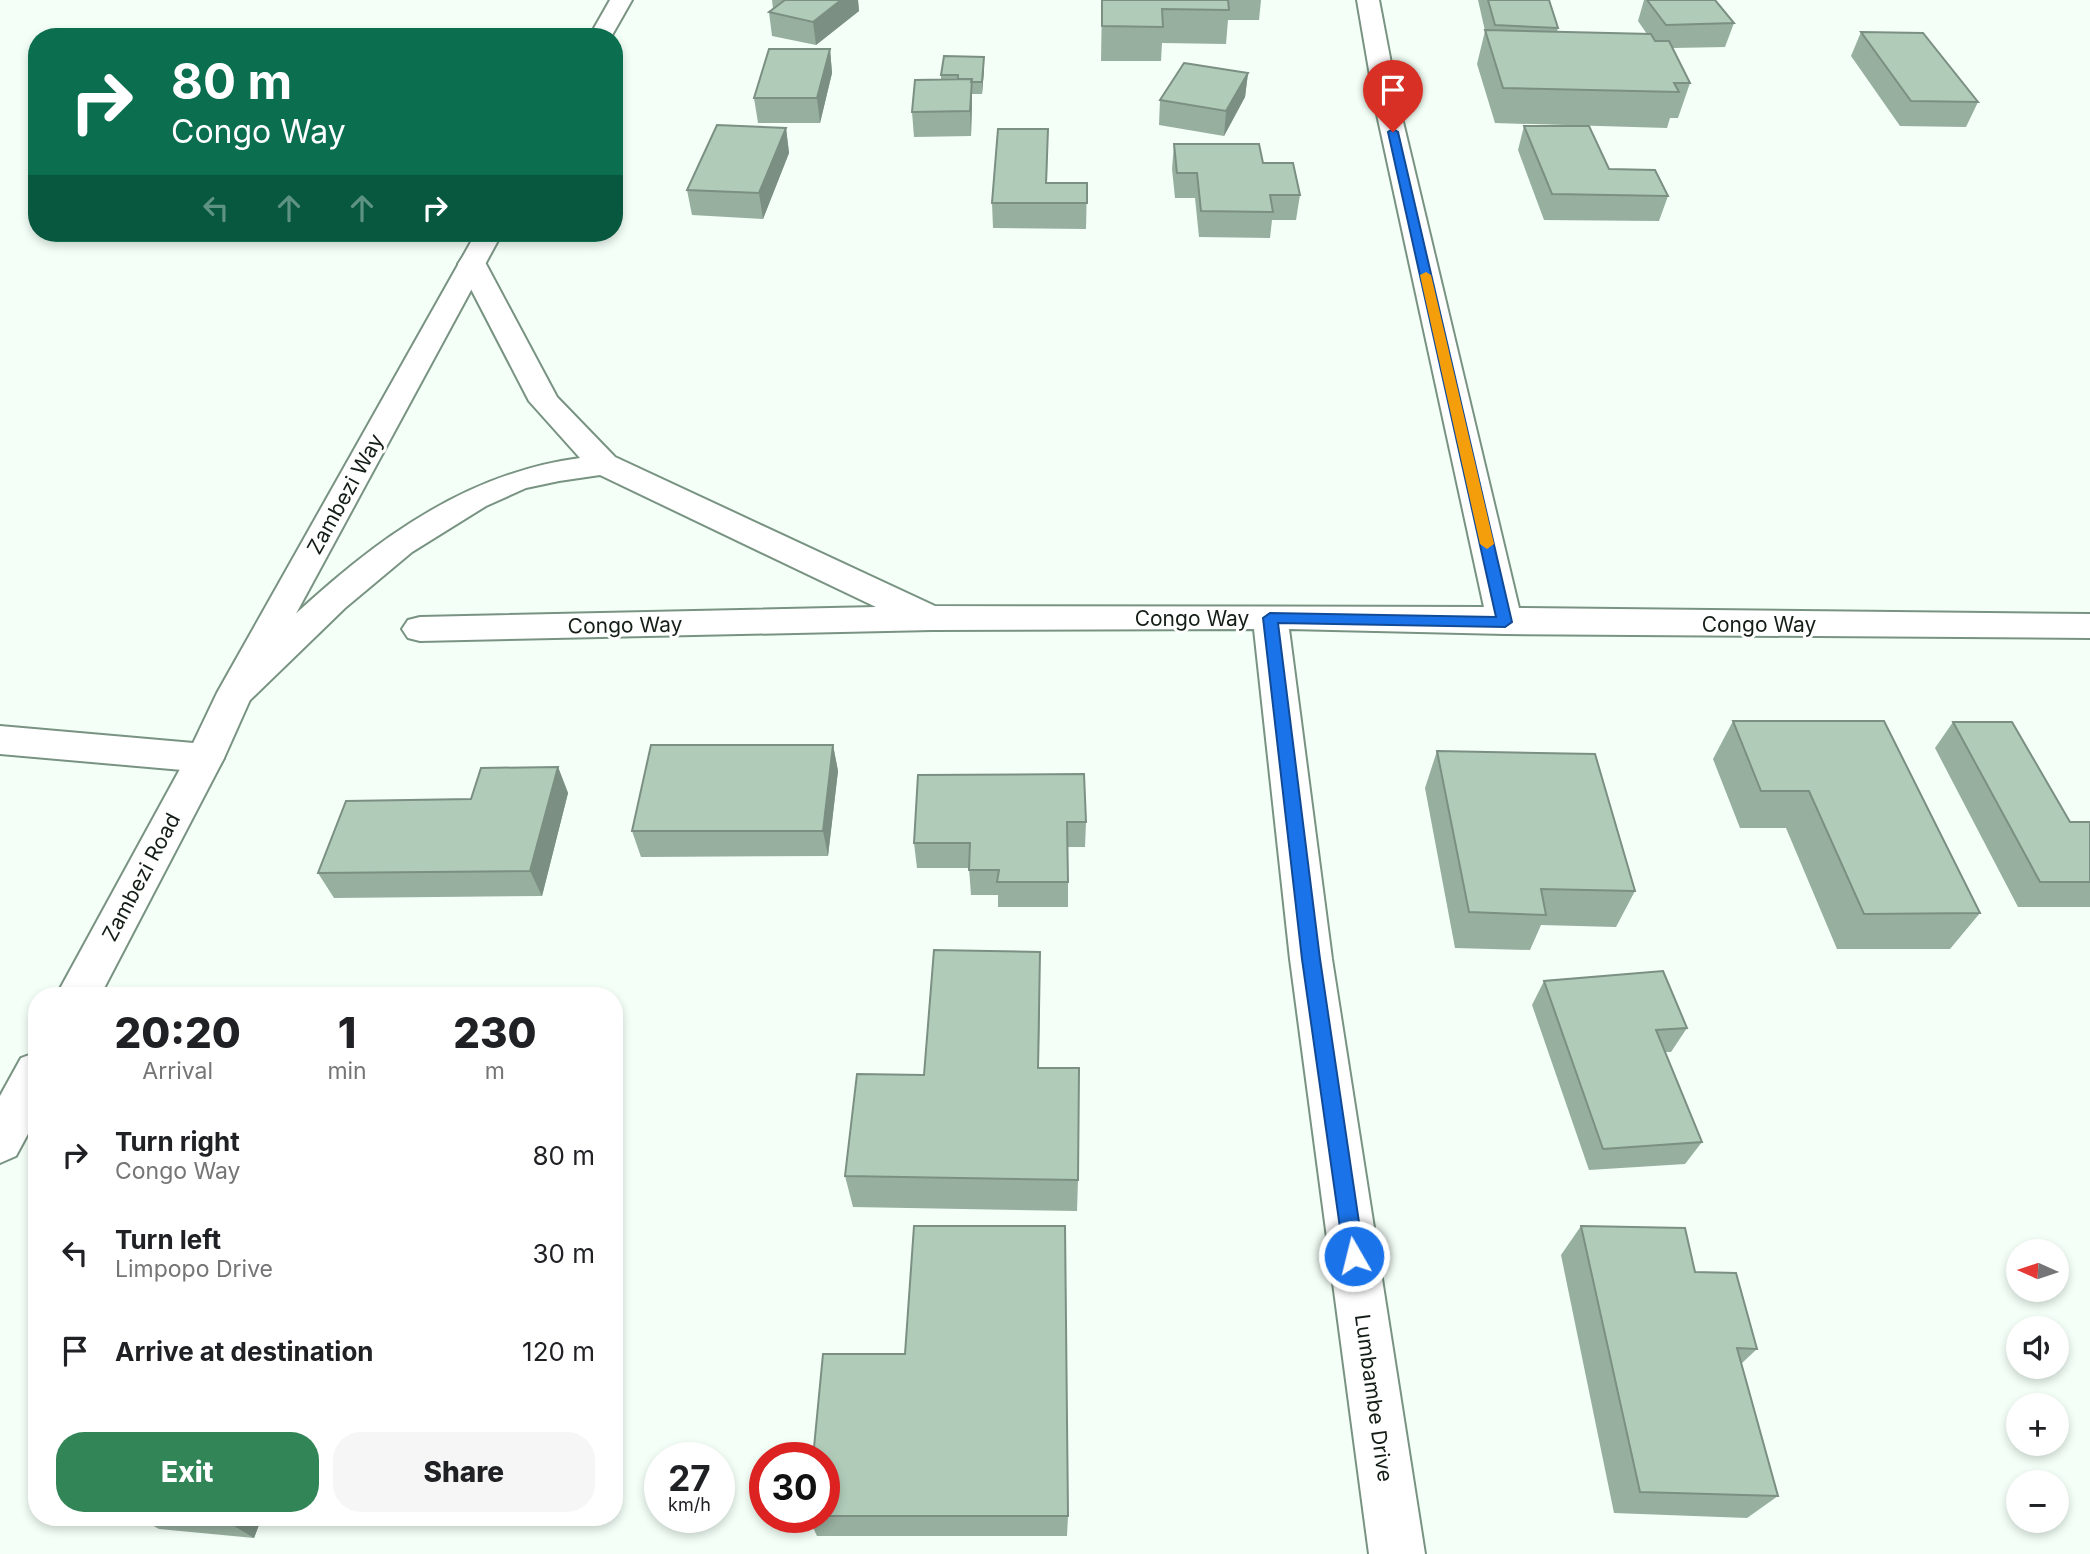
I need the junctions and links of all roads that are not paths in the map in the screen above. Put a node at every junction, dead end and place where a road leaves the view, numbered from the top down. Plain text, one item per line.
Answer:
1 (621, 0) edge
2 (1368, 0) edge
3 (605, 28) edge
4 (484, 242) edge
5 (472, 264) junction
6 (604, 464) junction
7 (932, 618) junction
8 (1270, 618) junction
9 (1505, 622) junction
10 (2090, 626) edge
11 (420, 629) dead end
12 (235, 693) junction
13 (0, 740) edge
14 (205, 758) junction
15 (83, 987) edge
16 (28, 1089) edge
17 (0, 1141) edge
18 (1397, 1554) edge

1 - 3 street
2 - 9 street
4 - 5 street, Zambezi Way
5 - 6 street
5 - 12 street, Zambezi Way
6 - 7 street
6 - 12 street
7 - 8 street, Congo Way
7 - 11 street, Congo Way
8 - 9 street, Congo Way
8 - 18 street, Lumbambe Drive
9 - 10 street, Congo Way
12 - 14 street, Zambezi Way
13 - 14 street
14 - 15 street, Zambezi Road
16 - 17 street

